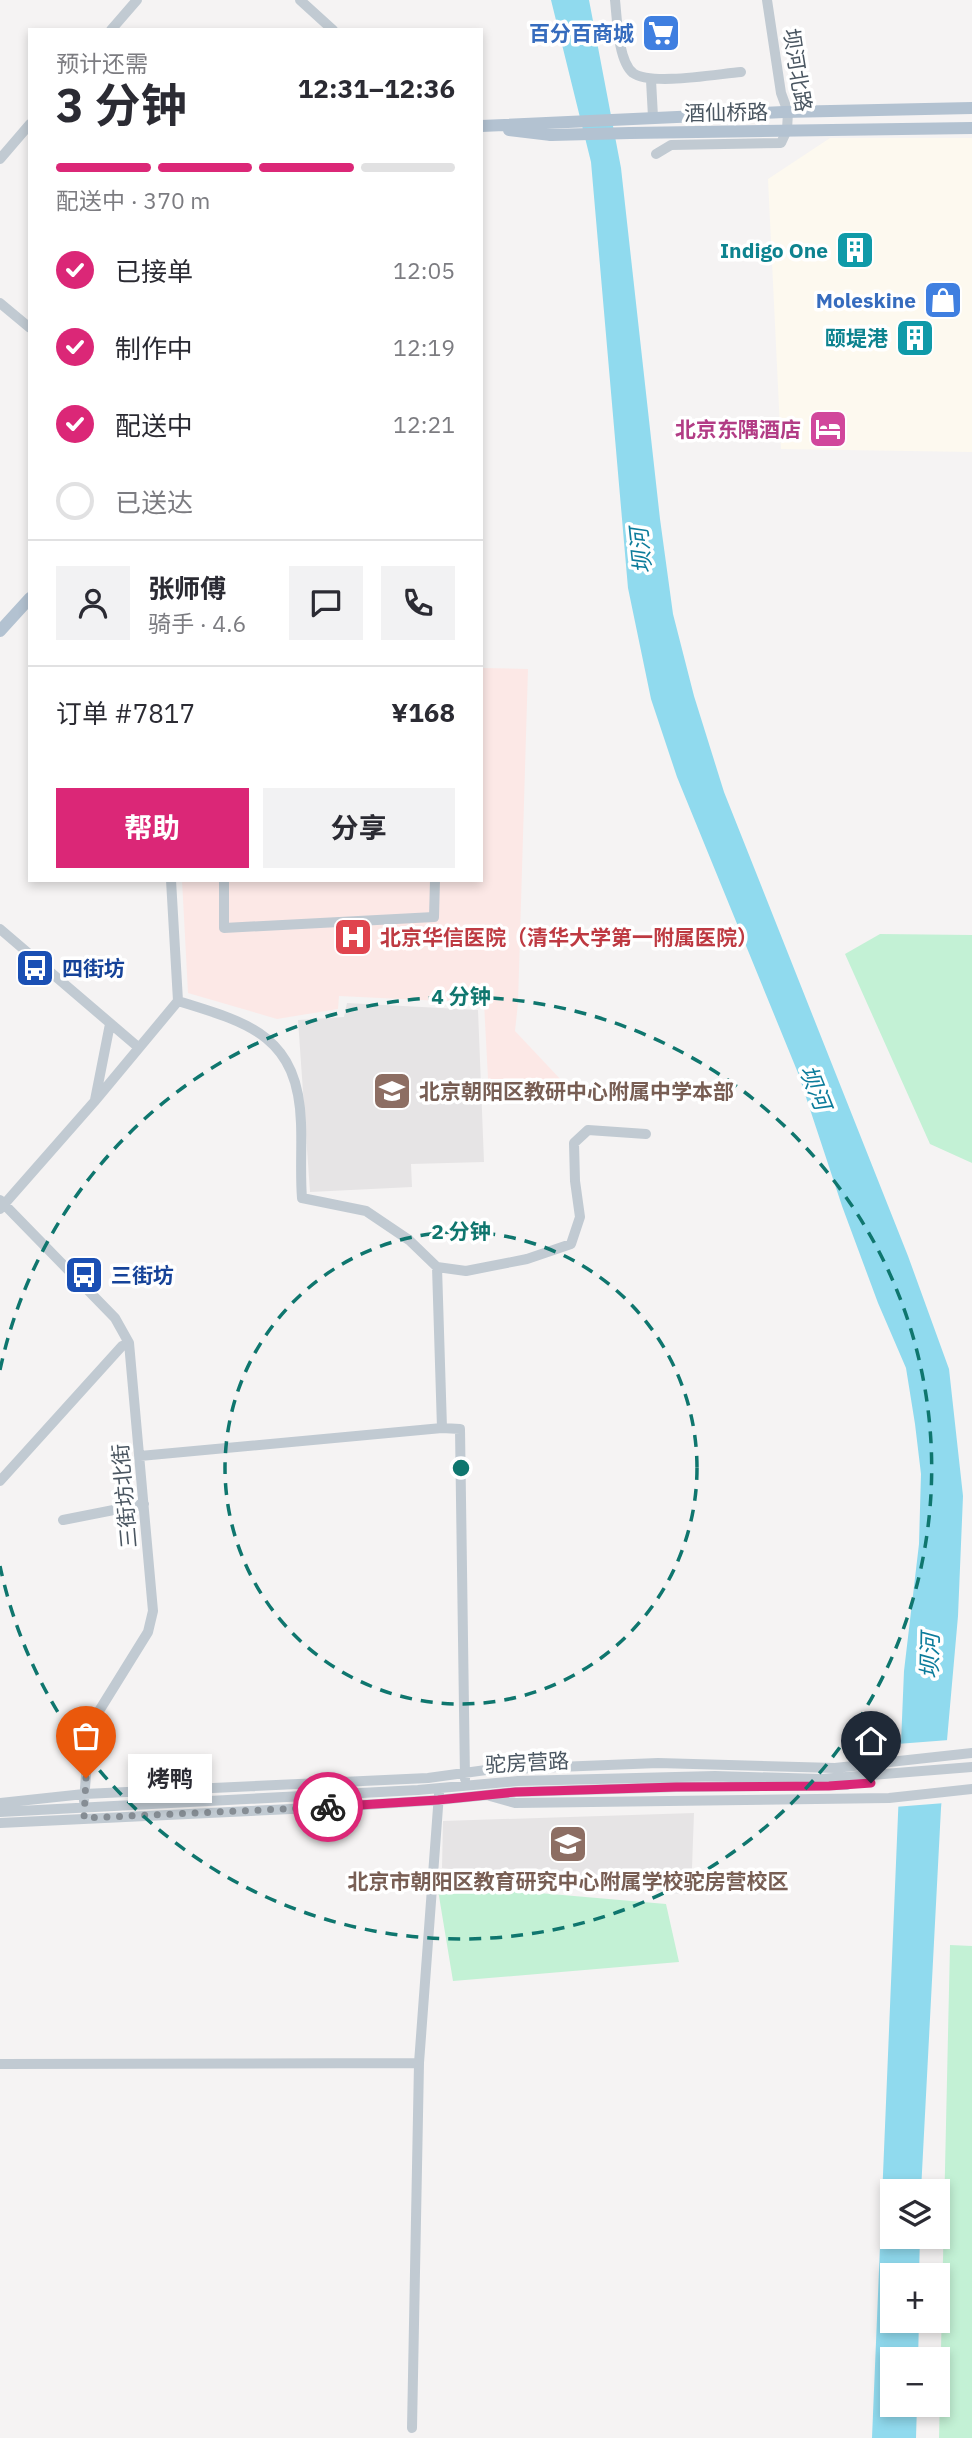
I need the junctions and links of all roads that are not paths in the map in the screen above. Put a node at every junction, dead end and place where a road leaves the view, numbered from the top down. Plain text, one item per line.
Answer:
1 (137, 0) edge
2 (300, 0) edge
3 (615, 0) edge
4 (767, 0) edge
5 (113, 28) edge
6 (331, 28) edge
7 (741, 72) dead end
8 (652, 80) junction
9 (972, 108) edge
10 (788, 112) junction
11 (653, 117) junction
12 (28, 126) edge
13 (483, 126) edge
14 (630, 126) junction
15 (972, 128) edge
16 (787, 130) junction
17 (656, 154) dead end
18 (0, 159) edge
19 (0, 303) edge
20 (28, 326) edge
21 (28, 600) edge
22 (0, 631) edge
23 (171, 882) edge
24 (224, 882) edge
25 (435, 882) edge
26 (0, 929) edge
27 (178, 1000) junction
28 (110, 1024) junction
29 (138, 1047) junction
30 (94, 1102) junction
31 (646, 1134) dead end
32 (1, 1204) edge
33 (437, 1267) junction
34 (129, 1343) junction
35 (442, 1428) junction
36 (139, 1456) junction
37 (0, 1481) edge
38 (144, 1504) junction
39 (63, 1520) dead end
40 (967, 1754) edge
41 (967, 1771) edge
42 (465, 1772) junction
43 (890, 1778) junction
44 (466, 1785) junction
45 (967, 1789) edge
46 (439, 1794) junction
47 (482, 1794) junction
48 (0, 1803) edge
49 (84, 1806) junction
50 (0, 1812) edge
51 (0, 1823) edge
52 (419, 2063) junction
53 (0, 2064) edge
54 (412, 2428) dead end

1 - 5 street
2 - 6 street
3 - 8 street
4 - 10 street, 坝河北路
7 - 8 street
8 - 11 street
9 - 10 main road, 酒仙桥路
10 - 11 main road, 酒仙桥路
10 - 16 street, 坝河北路
11 - 14 main road, 酒仙桥路
12 - 18 street
13 - 14 main road, 酒仙桥路, bridge
14 - 16 main road, 酒仙桥路
15 - 16 main road, 酒仙桥路
16 - 17 street, 坝河北路
19 - 20 street
21 - 22 main road
23 - 27 street
24 - 25 street
26 - 28 street
27 - 29 street
27 - 33 street
28 - 29 street
28 - 30 street
29 - 30 street
30 - 32 street
31 - 33 street
32 - 34 street, 三街坊北街
33 - 35 street
34 - 36 street, 三街坊北街
34 - 37 street
35 - 36 street
35 - 42 street
36 - 38 street, 三街坊北街
38 - 39 street
38 - 49 street, 三街坊北街
40 - 42 street
41 - 43 street, 驼房营路
42 - 44 street
42 - 49 street
43 - 44 street, 驼房营路
43 - 47 street, 驼房营路
44 - 46 street, 驼房营路
45 - 47 street
46 - 47 street, 驼房营路
46 - 49 street, 驼房营路
46 - 52 street
48 - 49 street
49 - 50 street
49 - 51 street
52 - 53 street
52 - 54 street

